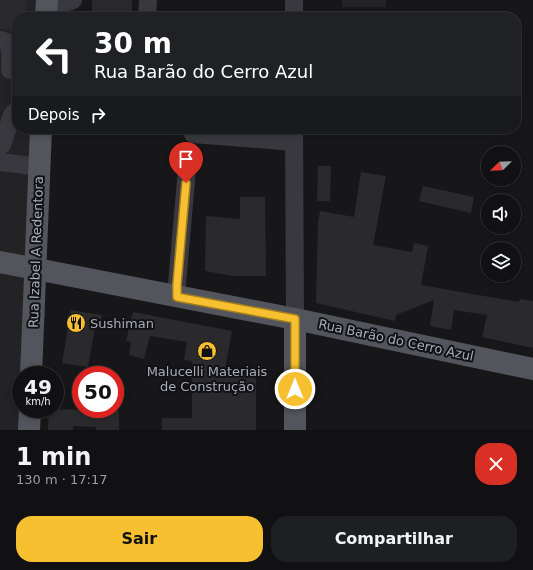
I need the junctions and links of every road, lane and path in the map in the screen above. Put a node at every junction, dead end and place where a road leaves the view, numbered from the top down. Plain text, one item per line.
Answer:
1 (73, 0) edge
2 (148, 0) edge
3 (294, 0) edge
4 (47, 9) edge
5 (147, 12) edge
6 (294, 12) edge
7 (0, 40) edge
8 (9, 70) edge
9 (12, 115) edge
10 (41, 134) edge
11 (193, 134) dead end
12 (294, 136) edge
13 (2, 145) dead end
14 (0, 162) edge
15 (40, 167) junction
16 (187, 169) dead end
17 (0, 262) edge
18 (36, 269) junction
19 (177, 297) junction
20 (295, 319) junction
21 (31, 366) edge
22 (533, 369) edge
23 (30, 418) edge
24 (29, 430) edge
25 (295, 430) edge

1 - 4 street
2 - 5 street
3 - 6 street
7 - 8 street
9 - 13 street
10 - 15 main road, Rua Izabel A Redentora
11 - 12 street
12 - 20 street
14 - 15 street
15 - 18 main road, Rua Izabel A Redentora
16 - 19 street
17 - 18 main road, Rua Barão do Cerro Azul
18 - 19 main road, Rua Barão do Cerro Azul
18 - 21 main road, Rua Izabel A Redentora
19 - 20 main road, Rua Barão do Cerro Azul
20 - 22 main road, Rua Barão do Cerro Azul
20 - 25 main road
23 - 24 main road

